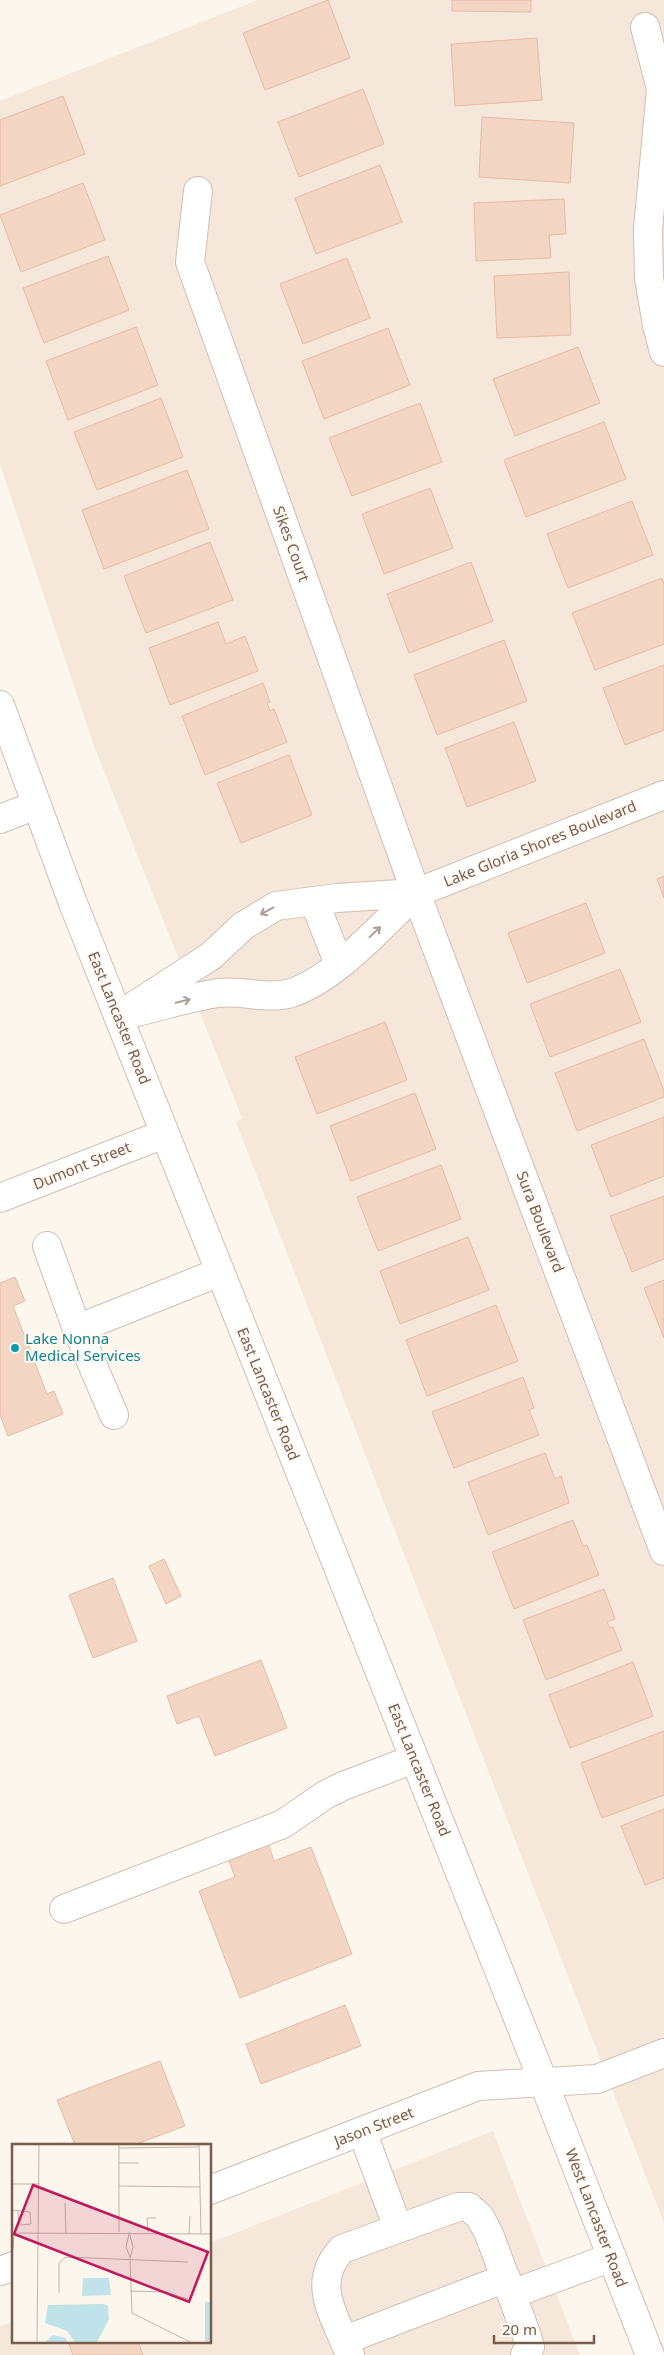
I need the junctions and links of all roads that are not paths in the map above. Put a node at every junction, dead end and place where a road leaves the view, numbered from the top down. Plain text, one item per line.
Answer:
1 (645, 28) dead end
2 (198, 191) dead end
3 (664, 352) edge
4 (0, 705) edge
5 (664, 795) edge
6 (36, 805) junction
7 (0, 818) edge
8 (416, 893) junction
9 (314, 901) junction
10 (339, 964) junction
11 (118, 1016) junction
12 (164, 1134) junction
13 (0, 1198) edge
14 (47, 1246) dead end
15 (220, 1272) junction
16 (78, 1329) junction
17 (114, 1415) dead end
18 (664, 1551) edge
19 (414, 1759) junction
20 (64, 1909) dead end
21 (664, 2053) edge
22 (543, 2081) junction
23 (362, 2131) junction
24 (211, 2190) edge
25 (398, 2228) junction
26 (612, 2257) junction
27 (12, 2267) edge
28 (0, 2271) edge
29 (509, 2286) junction
30 (347, 2348) edge
31 (525, 2355) edge
32 (650, 2355) edge

1 - 3 street
2 - 8 street, Sikes Court
4 - 6 street, East Lancaster Road
5 - 8 street, Lake Gloria Shores Boulevard
6 - 7 street
6 - 11 street, East Lancaster Road
8 - 9 street, Lake Gloria Shores Boulevard
10 -> 8 street, Lake Gloria Shores Boulevard
8 - 18 street, Sura Boulevard
9 - 10 street
9 -> 11 street, Lake Gloria Shores Boulevard
11 -> 10 street, Lake Gloria Shores Boulevard
11 - 12 street, East Lancaster Road
12 - 13 street, Dumont Street
12 - 15 street, East Lancaster Road
14 - 16 street
15 - 16 street
15 - 19 street, East Lancaster Road
16 - 17 street
19 - 20 street
19 - 22 street, East Lancaster Road
21 - 22 street, Jason Street
22 - 23 street, Jason Street
22 - 26 street, West Lancaster Road
23 - 24 street, Jason Street
23 - 25 street
25 - 29 street
25 - 30 street
26 - 29 street
26 - 32 street, West Lancaster Road
27 - 28 street
29 - 30 street
29 - 31 street

